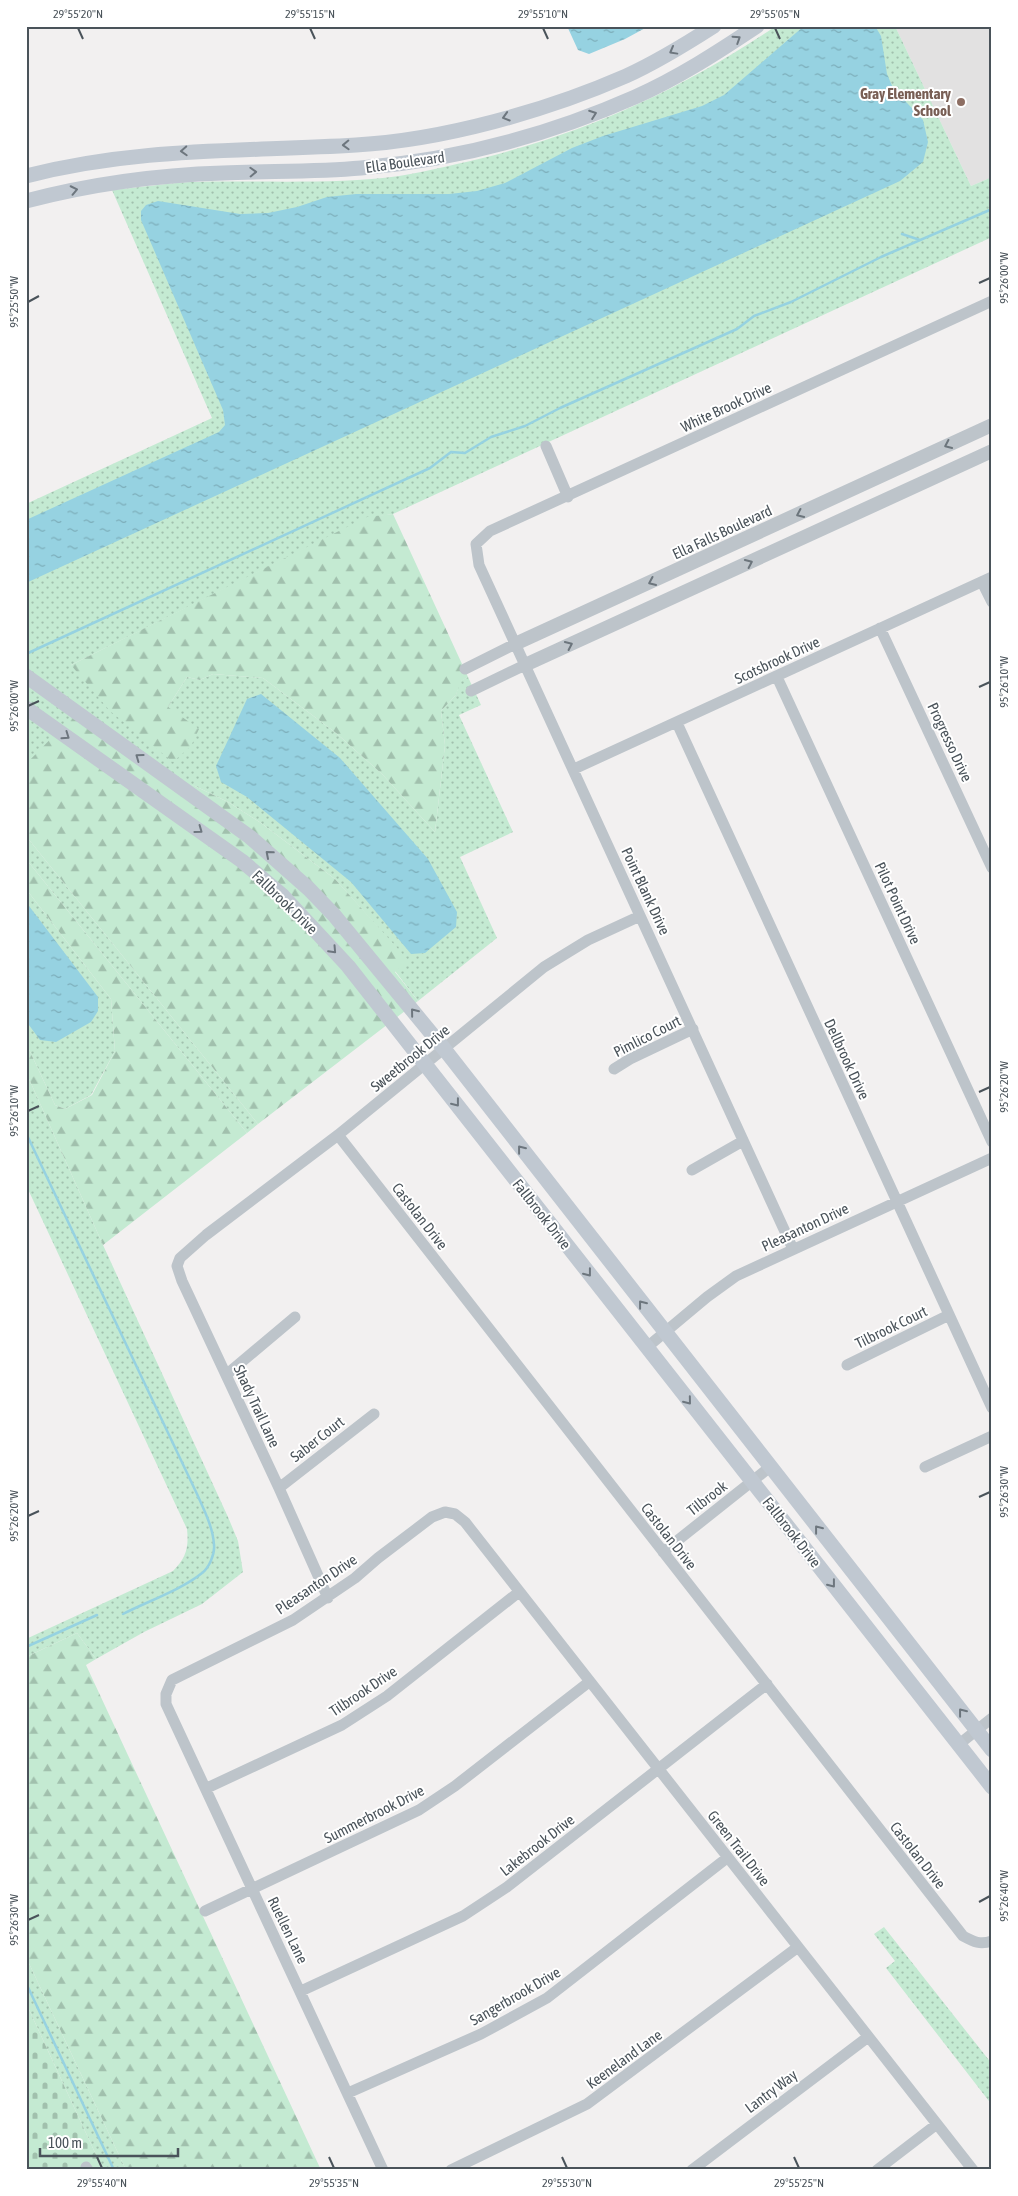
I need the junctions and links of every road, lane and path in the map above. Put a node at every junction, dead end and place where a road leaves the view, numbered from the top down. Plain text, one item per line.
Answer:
1 (714, 26) edge
2 (757, 26) edge
3 (540, 107) junction
4 (547, 129) junction
5 (126, 157) junction
6 (26, 176) edge
7 (129, 180) junction
8 (26, 201) edge
9 (992, 301) edge
10 (992, 425) edge
11 (546, 446) dead end
12 (992, 451) edge
13 (902, 467) junction
14 (911, 488) junction
15 (568, 497) junction
16 (476, 544) joint
17 (721, 551) junction
18 (731, 572) junction
19 (987, 580) edge
20 (992, 602) edge
21 (880, 628) junction
22 (515, 644) junction
23 (525, 665) junction
24 (465, 669) dead end
25 (777, 677) junction
26 (32, 680) edge
27 (471, 691) dead end
28 (26, 708) edge
29 (676, 722) junction
30 (574, 769) junction
31 (992, 868) edge
32 (297, 879) junction
33 (283, 896) junction
34 (640, 916) junction
35 (693, 1029) junction
36 (444, 1050) junction
37 (426, 1064) junction
38 (614, 1070) dead end
39 (338, 1135) junction
40 (743, 1141) junction
41 (992, 1142) edge
42 (992, 1158) edge
43 (692, 1170) dead end
44 (540, 1174) junction
45 (522, 1188) junction
46 (896, 1201) junction
47 (206, 1235) joint
48 (794, 1249) junction
49 (949, 1315) junction
50 (296, 1317) dead end
51 (664, 1333) junction
52 (646, 1348) junction
53 (847, 1365) dead end
54 (226, 1376) junction
55 (992, 1408) edge
56 (374, 1414) dead end
57 (992, 1436) edge
58 (925, 1466) dead end
59 (770, 1467) junction
60 (753, 1482) junction
61 (279, 1488) junction
62 (482, 1544) joint
63 (663, 1552) junction
64 (519, 1592) junction
65 (328, 1598) junction
66 (876, 1602) junction
67 (858, 1617) junction
68 (589, 1682) junction
69 (766, 1684) junction
70 (166, 1704) joint
71 (992, 1718) edge
72 (976, 1730) junction
73 (958, 1744) junction
74 (992, 1750) edge
75 (658, 1770) junction
76 (992, 1787) edge
77 (207, 1788) junction
78 (727, 1858) junction
79 (252, 1890) junction
80 (205, 1912) dead end
81 (988, 1942) edge
82 (798, 1947) junction
83 (301, 1992) junction
84 (868, 2037) junction
85 (348, 2093) junction
86 (937, 2124) junction
87 (383, 2170) edge
88 (451, 2170) edge
89 (692, 2170) edge
90 (877, 2170) edge
91 (972, 2170) edge

1 -> 3 main road, Ella Boulevard
4 -> 2 main road, Ella Boulevard
3 - 4 main road
3 -> 5 main road, Ella Boulevard
7 -> 4 main road, Ella Boulevard
5 - 6 main road, Ella Boulevard
5 - 7 main road
8 -> 7 main road, Ella Boulevard
9 - 15 street, White Brook Drive
10 -> 13 street, Ella Falls Boulevard
11 - 15 street
12 - 14 street
13 - 14 street
13 -> 17 street, Ella Falls Boulevard
18 -> 14 street
15 - 16 street, White Brook Drive
16 - 22 street, Point Blank Drive
17 - 18 street
17 -> 22 street, Ella Falls Boulevard
23 -> 18 street
19 - 20 street
19 - 21 street, Scotsbrook Drive
21 - 25 street, Scotsbrook Drive
21 - 31 street, Progresso Drive
22 - 23 street, Point Blank Drive
22 - 24 street, Ella Falls Boulevard
23 - 27 street
23 - 30 street, Point Blank Drive
25 - 29 street, Scotsbrook Drive
25 - 41 street, Pilot Point Drive
32 -> 26 main road, Fallbrook Drive
28 -> 33 main road, Fallbrook Drive
29 - 30 street, Scotsbrook Drive
29 - 46 street, Dellbrook Drive
30 - 34 street, Point Blank Drive
32 - 33 main road
36 -> 32 main road, Fallbrook Drive
33 -> 37 main road, Fallbrook Drive
34 - 35 street, Point Blank Drive
34 - 36 street, Sweetbrook Drive
35 - 38 street, Pimlico Court
35 - 40 street, Point Blank Drive
36 - 37 street, Sweetbrook Drive
44 -> 36 main road, Fallbrook Drive
37 - 39 street, Sweetbrook Drive
37 -> 45 main road, Fallbrook Drive
39 - 47 street, Sweetbrook Drive
39 - 63 street, Castolan Drive
40 - 43 street
40 - 48 street, Point Blank Drive
42 - 46 street, Pleasanton Drive
44 - 45 main road
51 -> 44 main road, Fallbrook Drive
45 -> 52 main road, Fallbrook Drive
46 - 48 street, Pleasanton Drive
46 - 49 street, Dellbrook Drive
47 - 54 street, Shady Trail Lane
48 - 51 street, Pleasanton Drive
49 - 53 street, Tilbrook Court
49 - 55 street, Dellbrook Drive
50 - 54 street
51 - 52 street, Pleasanton Drive
51 - 59 main road, Fallbrook Drive
52 -> 60 main road, Fallbrook Drive
54 - 61 street, Shady Trail Lane
56 - 61 street, Saber Court
57 - 58 street
59 - 60 street, Tilbrook
66 -> 59 main road, Fallbrook Drive
60 - 63 street, Tilbrook
60 -> 67 main road, Fallbrook Drive
61 - 65 street, Shady Trail Lane
62 - 64 street, Green Trail Drive
62 - 65 street, Pleasanton Drive
63 - 69 street, Castolan Drive
64 - 68 street, Green Trail Drive
64 - 77 street, Tilbrook Drive
65 - 70 street, Pleasanton Drive
66 - 67 main road
72 -> 66 main road, Fallbrook Drive
67 - 73 main road, Fallbrook Drive
68 - 75 street, Green Trail Drive
68 - 79 street, Summerbrook Drive
69 - 75 street, Lakebrook Drive
69 - 81 street, Castolan Drive
70 - 77 street, Ruellen Lane
71 - 72 street
72 - 73 street
72 - 74 main road, Fallbrook Drive
73 - 76 main road, Fallbrook Drive
75 - 78 street, Green Trail Drive
75 - 83 street, Lakebrook Drive
77 - 79 street, Ruellen Lane
78 - 82 street, Green Trail Drive
78 - 85 street, Sangerbrook Drive
79 - 80 street, Summerbrook Drive
79 - 83 street, Ruellen Lane
82 - 84 street, Green Trail Drive
82 - 88 street, Keeneland Lane
83 - 85 street, Ruellen Lane
84 - 86 street, Green Trail Drive
84 - 89 street, Lantry Way
85 - 87 street, Ruellen Lane
86 - 90 street
86 - 91 street, Green Trail Drive

